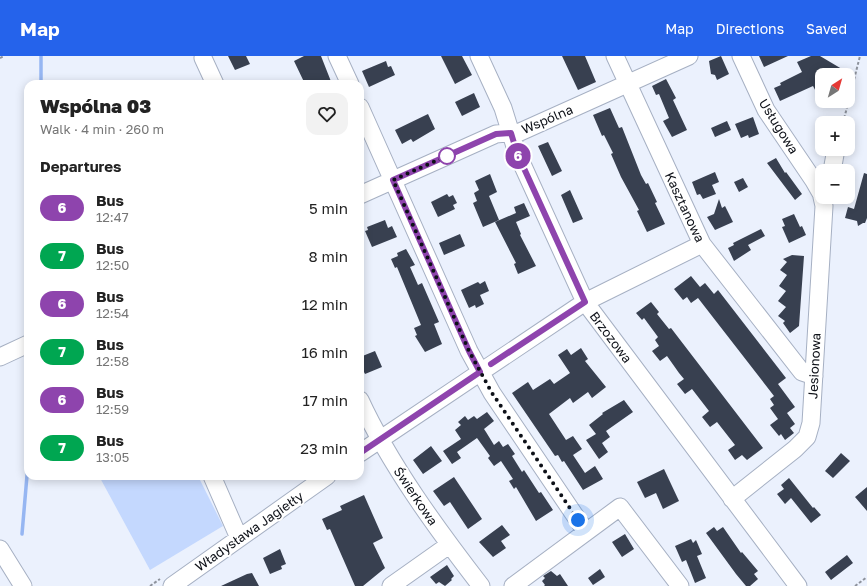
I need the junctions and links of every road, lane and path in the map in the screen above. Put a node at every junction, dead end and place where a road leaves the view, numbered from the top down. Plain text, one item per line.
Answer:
1 (4, 56) edge
2 (337, 56) edge
3 (479, 56) edge
4 (615, 56) edge
5 (689, 56) edge
6 (741, 56) edge
7 (860, 56) edge
8 (0, 58) edge
9 (203, 58) dead end
10 (213, 80) edge
11 (348, 80) edge
12 (628, 84) junction
13 (364, 116) edge
14 (845, 116) edge
15 (511, 133) junction
16 (393, 180) junction
17 (815, 182) edge
18 (364, 193) edge
19 (824, 204) edge
20 (702, 244) junction
21 (585, 302) junction
22 (24, 346) edge
23 (0, 357) edge
24 (480, 372) junction
25 (814, 376) junction
26 (364, 408) edge
27 (380, 439) junction
28 (364, 450) edge
29 (214, 480) edge
30 (321, 480) edge
31 (732, 499) junction
32 (586, 532) junction
33 (239, 538) junction
34 (449, 545) junction
35 (0, 549) edge
36 (867, 577) edge
37 (523, 583) edge
38 (23, 586) edge
39 (172, 586) edge
40 (392, 586) edge
41 (480, 586) edge
42 (680, 586) edge
43 (798, 586) edge
44 (855, 586) edge

1 - 8 path
2 - 11 street
3 - 15 street, Brzozowa
4 - 12 street, Kasztanowa
5 - 12 street, Wspólna
6 - 17 street, Usługowa
7 - 14 path
9 - 10 street
12 - 15 street, Wspólna
12 - 20 street, Kasztanowa
13 - 16 street
15 - 16 street, Wspólna
15 - 21 street, Brzozowa
16 - 18 street, Wspólna
16 - 24 street
19 - 25 street, Jesionowa
20 - 21 street
20 - 25 street, Kasztanowa
21 - 24 street
21 - 31 street, Brzozowa
22 - 23 street
24 - 27 street
24 - 32 street
25 - 31 street, Jesionowa
26 - 27 street, Świerkowa
27 - 28 street
27 - 34 street, Świerkowa
29 - 33 street
30 - 33 street, Władysława Jagiełły
31 - 43 street, Brzozowa
32 - 37 street
32 - 42 street
33 - 39 street, Władysława Jagiełły
34 - 40 street
34 - 41 street, Świerkowa
35 - 38 street
36 - 44 path

